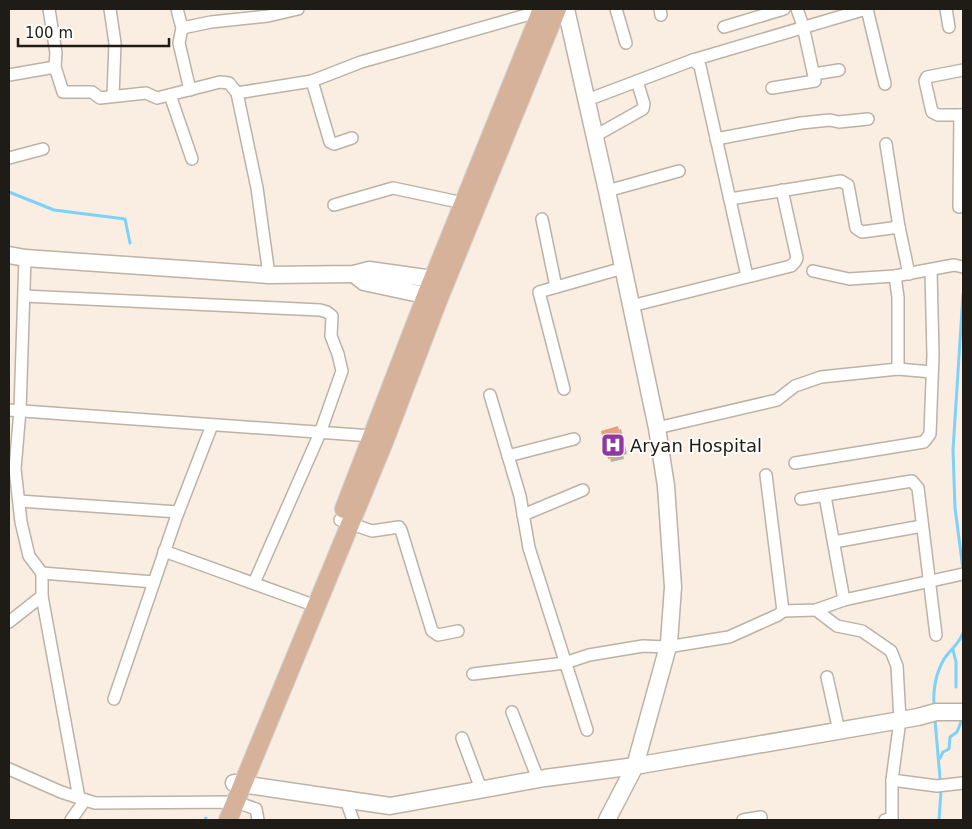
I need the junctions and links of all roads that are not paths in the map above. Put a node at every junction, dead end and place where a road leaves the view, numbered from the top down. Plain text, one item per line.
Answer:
1 (49, 9) edge
2 (110, 9) edge
3 (177, 9) edge
4 (298, 9) edge
5 (547, 9) edge
6 (566, 9) edge
7 (616, 9) edge
8 (784, 9) edge
9 (797, 9) edge
10 (867, 9) edge
11 (946, 9) edge
12 (803, 26) junction
13 (724, 27) dead end
14 (949, 27) dead end
15 (182, 28) junction
16 (626, 43) dead end
17 (692, 60) junction
18 (55, 67) junction
19 (840, 70) dead end
20 (963, 70) edge
21 (9, 74) edge
22 (814, 74) junction
23 (312, 80) junction
24 (637, 81) junction
25 (885, 84) dead end
26 (772, 88) dead end
27 (190, 90) junction
28 (236, 93) junction
29 (170, 95) junction
30 (113, 96) junction
31 (587, 100) junction
32 (962, 115) edge
33 (868, 119) dead end
34 (595, 136) junction
35 (352, 138) dead end
36 (716, 139) junction
37 (886, 144) dead end
38 (43, 149) dead end
39 (9, 158) edge
40 (192, 159) dead end
41 (679, 171) dead end
42 (782, 190) junction
43 (608, 191) junction
44 (730, 199) junction
45 (471, 204) junction
46 (334, 205) dead end
47 (959, 207) dead end
48 (542, 219) dead end
49 (899, 227) junction
50 (17, 257) edge
51 (963, 267) edge
52 (623, 268) junction
53 (931, 270) junction
54 (813, 271) dead end
55 (909, 274) junction
56 (269, 275) junction
57 (747, 276) junction
58 (895, 276) junction
59 (556, 287) junction
60 (436, 289) junction
61 (24, 296) junction
62 (631, 306) junction
63 (898, 369) junction
64 (932, 372) junction
65 (564, 388) dead end
66 (490, 395) dead end
67 (14, 410) edge
68 (212, 425) junction
69 (657, 428) junction
70 (320, 433) junction
71 (378, 438) junction
72 (574, 439) dead end
73 (508, 456) junction
74 (795, 463) dead end
75 (766, 475) dead end
76 (583, 490) dead end
77 (825, 496) junction
78 (801, 499) dead end
79 (18, 501) junction
80 (178, 512) junction
81 (523, 515) junction
82 (345, 522) junction
83 (922, 526) junction
84 (834, 542) junction
85 (164, 551) junction
86 (42, 573) junction
87 (963, 574) edge
88 (929, 581) junction
89 (154, 582) junction
90 (254, 583) junction
91 (42, 596) junction
92 (844, 600) junction
93 (311, 603) junction
94 (816, 610) junction
95 (783, 611) junction
96 (9, 622) edge
97 (458, 631) dead end
98 (936, 635) dead end
99 (667, 647) junction
100 (565, 663) junction
101 (473, 674) dead end
102 (827, 677) dead end
103 (114, 699) dead end
104 (512, 712) dead end
105 (963, 712) edge
106 (900, 720) junction
107 (587, 730) dead end
108 (838, 731) junction
109 (462, 738) dead end
110 (635, 766) junction
111 (9, 769) edge
112 (538, 779) junction
113 (892, 780) junction
114 (963, 783) edge
115 (238, 784) junction
116 (481, 790) junction
117 (82, 799) junction
118 (346, 800) junction
119 (231, 802) junction
120 (71, 820) edge
121 (219, 820) edge
122 (228, 820) edge
123 (258, 820) edge
124 (353, 820) edge
125 (607, 820) edge
126 (744, 820) edge
127 (761, 820) edge
128 (885, 820) edge

1 - 18 street
2 - 30 street
3 - 15 street
4 - 15 street
5 - 23 street
5 - 45 main road
6 - 31 street
7 - 16 street
8 - 13 street
9 - 12 street
10 - 12 street
10 - 25 street
11 - 14 street
12 - 17 street
12 - 22 street
15 - 27 street
17 - 24 street
17 - 36 street
18 - 21 street
18 - 30 street
19 - 22 street
20 - 32 street
22 - 26 street
23 - 28 street
23 - 35 street
24 - 31 street
24 - 34 street
27 - 28 street
27 - 29 street
28 - 56 street
29 - 30 street
29 - 40 street
31 - 34 street
32 - 47 street
33 - 36 street
34 - 43 street
36 - 44 street
37 - 49 street
38 - 39 street
41 - 43 street
42 - 44 street
42 - 49 street
42 - 57 street
43 - 52 street
44 - 57 street
45 - 46 street
45 - 60 main road
48 - 59 street
49 - 55 street
50 - 56 street
50 - 61 street
51 - 53 street
52 - 59 street
52 - 62 street
53 - 55 street
53 - 64 street
54 - 58 street
55 - 58 street
56 - 60 street
57 - 62 street
58 - 63 street
59 - 65 street
60 - 71 main road
61 - 67 street
61 - 70 street
62 - 69 street
63 - 64 street
63 - 69 street
64 - 74 street
66 - 73 street
67 - 68 street
67 - 79 street
68 - 70 street
68 - 80 street
69 - 99 street
70 - 71 street
70 - 90 street
71 - 82 main road
72 - 73 street
73 - 81 street
75 - 95 street
76 - 81 street
77 - 78 street
77 - 83 street
77 - 84 street
79 - 80 street
79 - 86 street
80 - 85 street
81 - 100 street
82 - 93 main road
82 - 97 street
83 - 84 street
83 - 88 street
84 - 92 street
85 - 89 street
85 - 90 street
86 - 89 street
86 - 91 street
87 - 88 street
88 - 92 street
88 - 98 street
89 - 103 street
90 - 93 street
91 - 96 street
91 - 117 street
92 - 94 street
93 - 115 main road
94 - 95 street
94 - 106 street
95 - 99 street
99 - 100 street
99 - 110 street
100 - 101 street
100 - 107 street
102 - 108 street
104 - 112 street
105 - 106 street
106 - 108 street
106 - 113 street
108 - 110 street
109 - 116 street
110 - 112 street
110 - 125 street
111 - 117 street
112 - 116 street
113 - 114 street
113 - 128 street
115 - 118 street
115 - 119 main road
116 - 118 street
117 - 119 street
117 - 120 street
118 - 124 street
119 - 121 main road
119 - 122 main road
119 - 123 street
126 - 127 street

